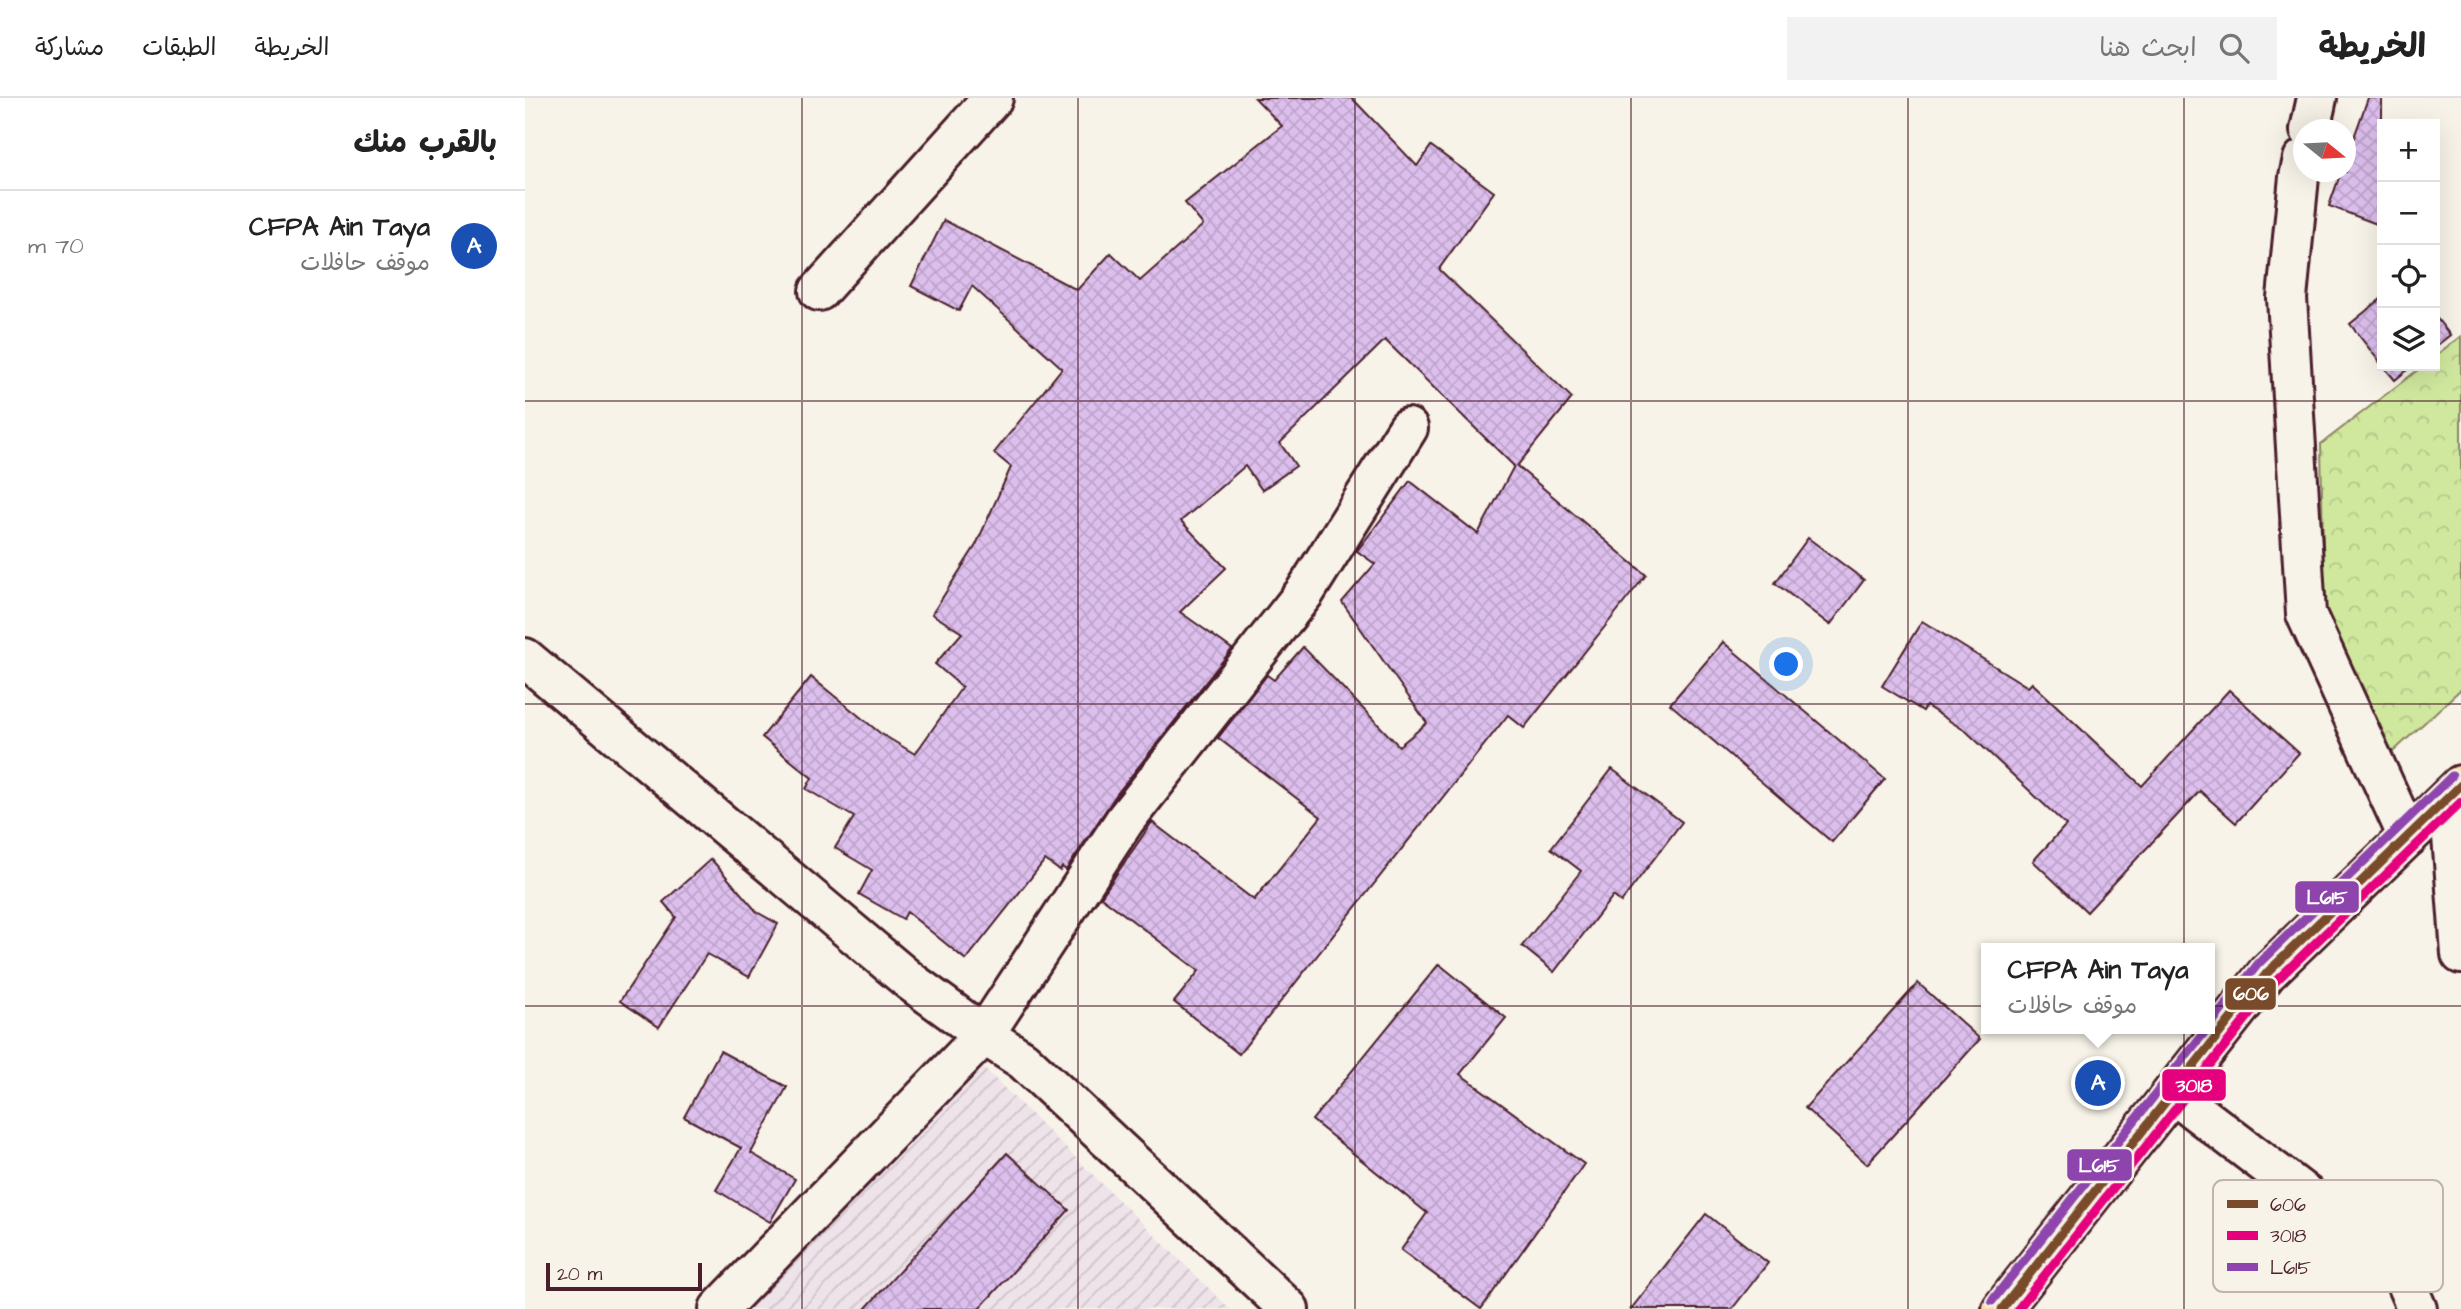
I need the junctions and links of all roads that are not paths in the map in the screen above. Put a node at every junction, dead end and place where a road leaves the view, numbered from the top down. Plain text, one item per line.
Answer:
1 (993, 98) edge
2 (2317, 98) edge
3 (2312, 119) edge
4 (2299, 182) edge
5 (819, 291) dead end
6 (1408, 428) dead end
7 (525, 658) edge
8 (2455, 791) edge
9 (2408, 837) junction
10 (2461, 954) edge
11 (984, 1035) junction
12 (2172, 1093) junction
13 (2286, 1180) edge
14 (2410, 1292) edge
15 (719, 1309) edge
16 (1289, 1309) edge
17 (2001, 1309) edge
18 (2417, 1309) edge

1 - 5 street
2 - 3 street
4 - 9 street
6 - 11 street
7 - 11 street
8 - 9 main road
8 - 10 street
9 - 12 main road
11 - 15 street
11 - 16 street
12 - 13 street
12 - 17 main road
14 - 18 street

